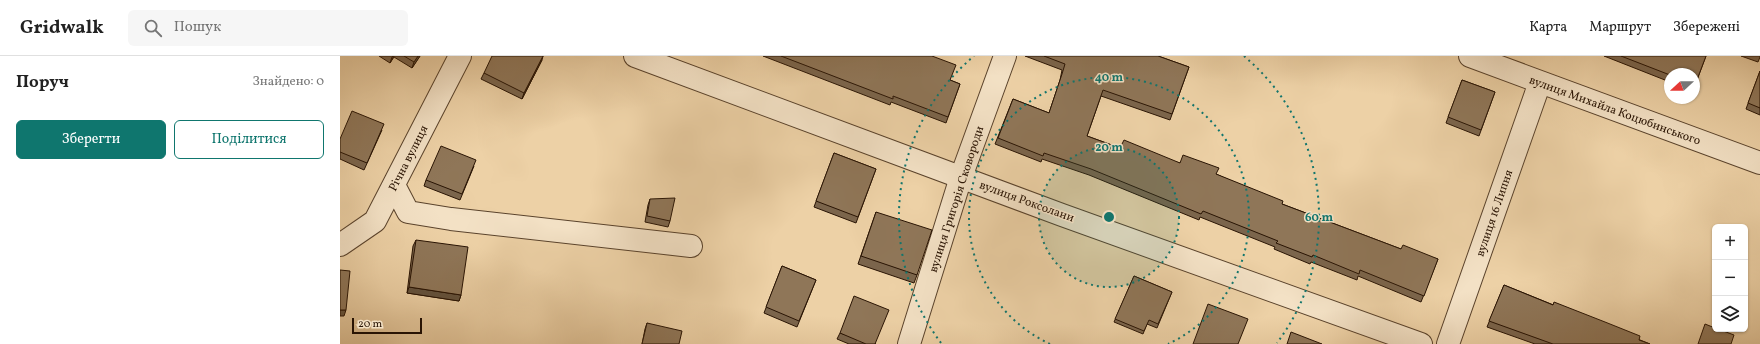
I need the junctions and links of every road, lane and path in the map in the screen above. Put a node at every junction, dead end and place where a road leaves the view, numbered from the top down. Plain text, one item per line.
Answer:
1 (460, 56) edge
2 (635, 56) edge
3 (1005, 56) edge
4 (1470, 56) edge
5 (1540, 82) junction
6 (1760, 163) edge
7 (961, 177) junction
8 (394, 185) junction
9 (340, 245) edge
10 (691, 246) dead end
11 (909, 344) edge
12 (1421, 344) edge
13 (1448, 344) edge

1 - 8 street, Річна вулиця
2 - 7 street, вулиця Роксолани
3 - 7 street, вулиця Григорія Сковороди
4 - 5 street, вулиця Михайла Коцюбинського
5 - 6 street, вулиця Михайла Коцюбинського
5 - 13 street, вулиця 16 Липня
7 - 11 street, вулиця Григорія Сковороди
7 - 12 street, вулиця Роксолани
8 - 9 street, Річна вулиця
8 - 10 street

